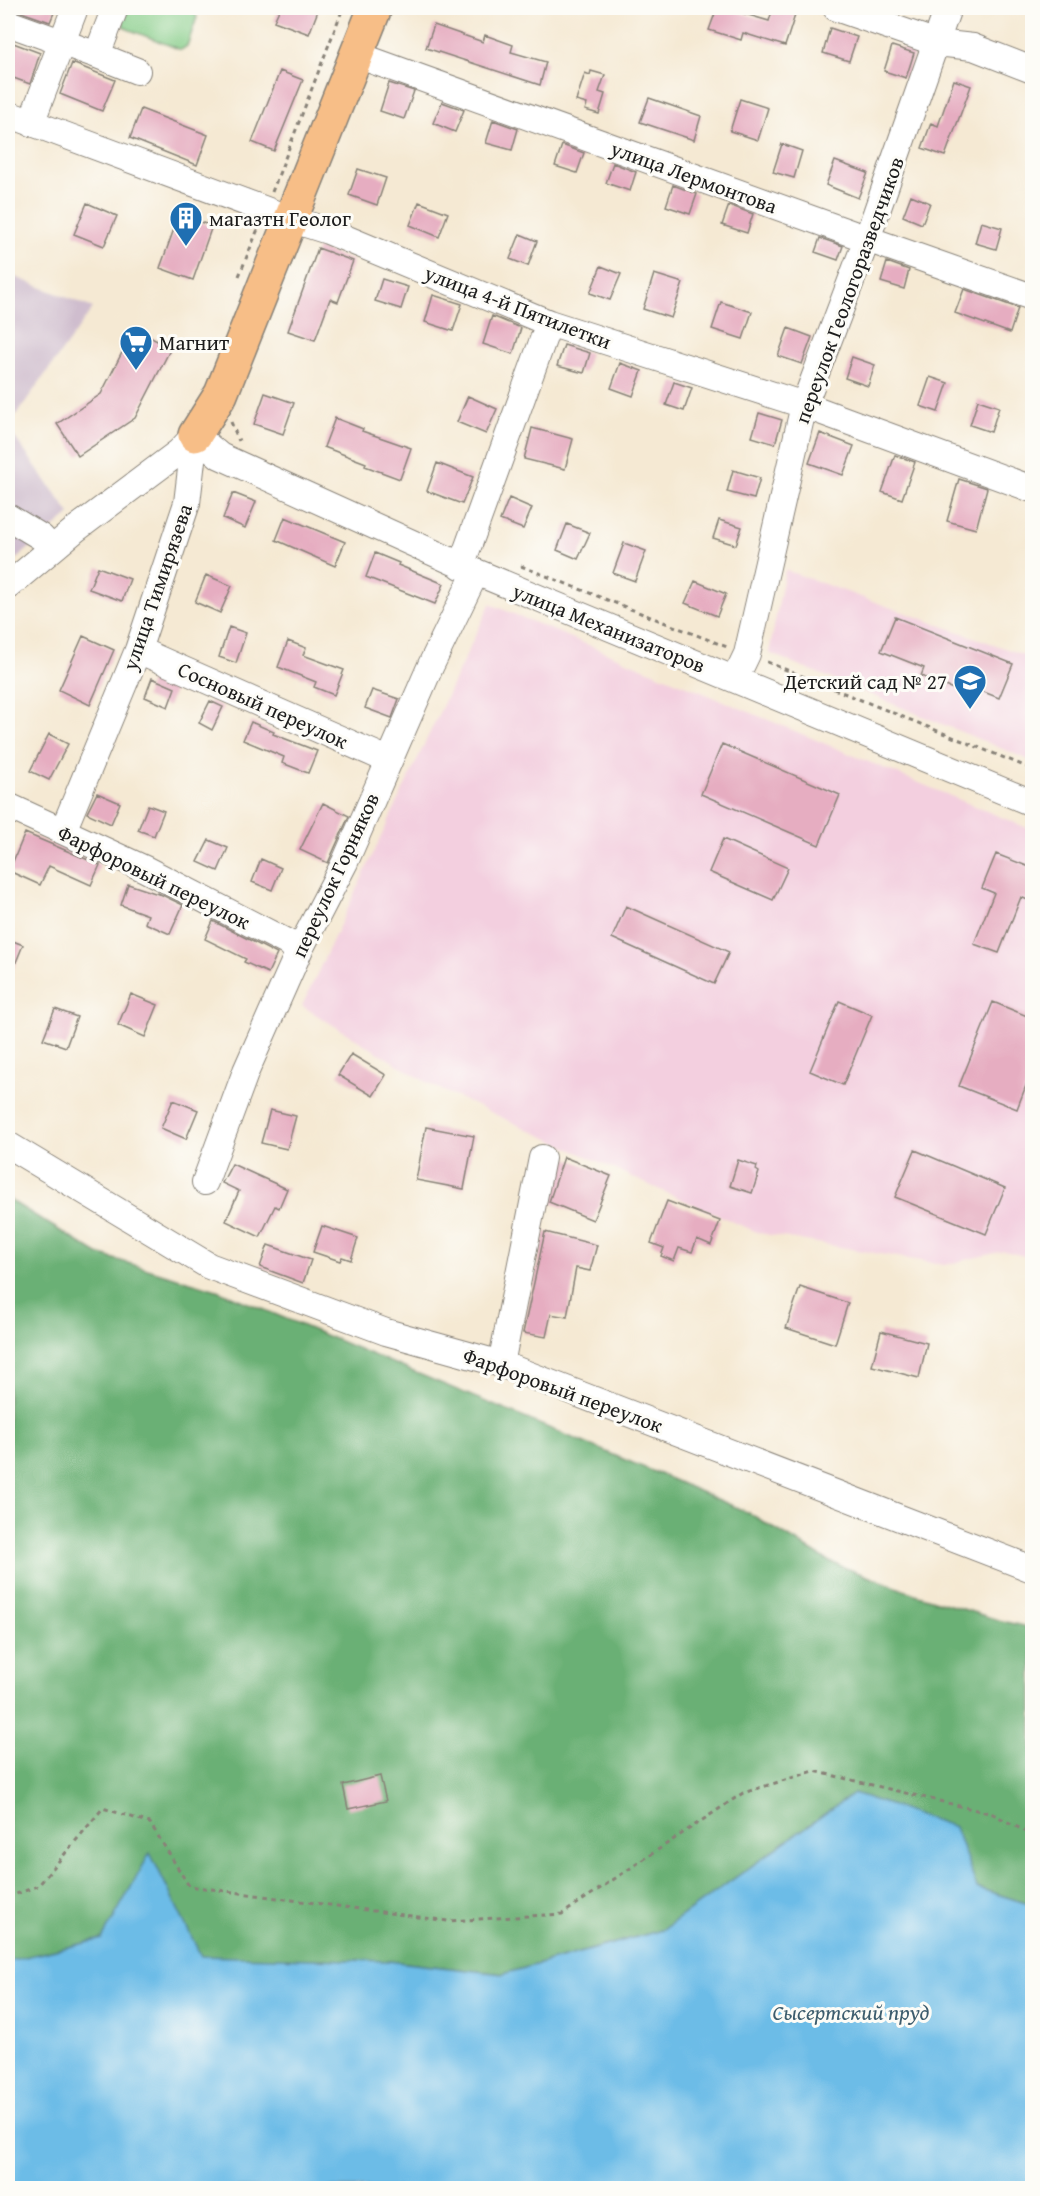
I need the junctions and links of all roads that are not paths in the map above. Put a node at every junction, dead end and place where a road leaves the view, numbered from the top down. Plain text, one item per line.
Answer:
1 (75, 8) edge
2 (115, 8) edge
3 (375, 8) edge
4 (836, 8) edge
5 (948, 8) edge
6 (8, 23) edge
7 (63, 43) junction
8 (937, 43) junction
9 (97, 55) junction
10 (357, 55) junction
11 (1032, 70) edge
12 (137, 71) dead end
13 (8, 114) edge
14 (31, 123) junction
15 (290, 219) junction
16 (867, 239) junction
17 (1032, 297) edge
18 (549, 323) junction
19 (804, 405) junction
20 (195, 435) junction
21 (1032, 489) edge
22 (8, 517) edge
23 (52, 549) junction
24 (469, 569) junction
25 (8, 586) edge
26 (138, 650) junction
27 (735, 679) junction
28 (388, 760) junction
29 (1032, 803) edge
30 (8, 806) edge
31 (63, 831) junction
32 (300, 949) junction
33 (8, 1144) edge
34 (542, 1158) dead end
35 (205, 1182) dead end
36 (501, 1364) junction
37 (1032, 1569) edge

1 - 7 street
2 - 9 street
3 - 10 main road, улица Тимирязева
4 - 8 street
5 - 8 street, переулок Геологоразведчиков
6 - 7 street
7 - 9 street
7 - 14 street
8 - 11 street
8 - 16 street, переулок Геологоразведчиков
9 - 12 street
10 - 15 main road, улица Тимирязева
10 - 16 street, улица Лермонтова
13 - 14 street, улица 4-й Пятилетки
14 - 15 street, улица 4-й Пятилетки
15 - 18 street, улица 4-й Пятилетки
15 - 20 main road, улица Тимирязева
16 - 17 street, улица Лермонтова
16 - 19 street, переулок Геологоразведчиков
18 - 19 street, улица 4-й Пятилетки
18 - 24 street, переулок Горняков
19 - 21 street, улица 4-й Пятилетки
19 - 27 street, переулок Геологоразведчиков
20 - 23 street
20 - 24 street, улица Механизаторов
20 - 26 street, улица Тимирязева
22 - 23 street
23 - 25 street
24 - 27 street, улица Механизаторов
24 - 28 street, переулок Горняков
26 - 28 street, Сосновый переулок
26 - 31 street, улица Тимирязева
27 - 29 street, улица Механизаторов
28 - 32 street, переулок Горняков
30 - 31 street, Фарфоровый переулок
31 - 32 street, Фарфоровый переулок
32 - 35 street, переулок Горняков
33 - 36 street, Фарфоровый переулок
34 - 36 street
36 - 37 street, Фарфоровый переулок

